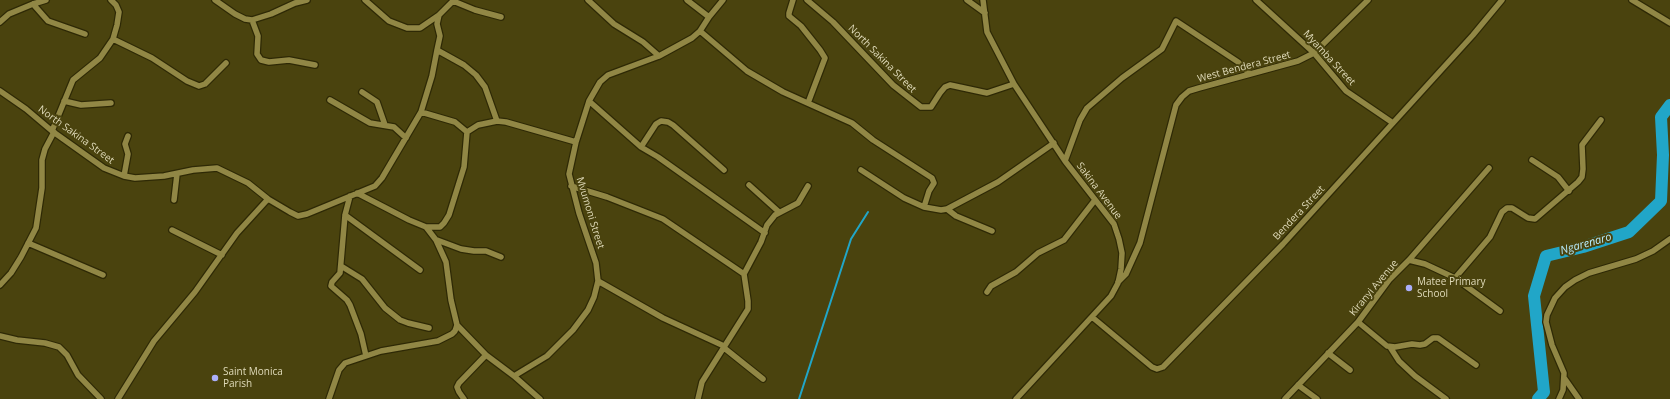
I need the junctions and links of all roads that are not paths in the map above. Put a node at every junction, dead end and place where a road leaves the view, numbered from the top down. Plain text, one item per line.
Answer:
1 (46, 0) edge
2 (111, 0) edge
3 (215, 0) edge
4 (307, 0) edge
5 (365, 0) edge
6 (588, 0) edge
7 (687, 0) edge
8 (724, 0) edge
9 (793, 0) edge
10 (806, 0) edge
11 (967, 0) edge
12 (983, 0) edge
13 (1256, 0) edge
14 (1368, 0) edge
15 (1502, 0) edge
16 (1632, 0) edge
17 (454, 1) edge
18 (36, 2) edge
19 (985, 13) junction
20 (439, 16) junction
21 (501, 17) dead end
22 (709, 17) junction
23 (252, 20) junction
24 (0, 22) edge
25 (1670, 23) edge
26 (700, 31) junction
27 (85, 34) dead end
28 (113, 39) junction
29 (437, 50) junction
30 (1314, 53) junction
31 (659, 56) junction
32 (226, 63) dead end
33 (315, 65) dead end
34 (1250, 74) junction
35 (1014, 84) junction
36 (0, 91) edge
37 (362, 92) dead end
38 (330, 100) dead end
39 (64, 101) junction
40 (589, 101) junction
41 (808, 102) junction
42 (111, 103) dead end
43 (421, 112) junction
44 (1601, 120) dead end
45 (497, 121) junction
46 (1393, 123) junction
47 (385, 125) junction
48 (53, 131) junction
49 (467, 132) junction
50 (128, 136) dead end
51 (406, 138) junction
52 (576, 142) junction
53 (1054, 143) junction
54 (641, 147) junction
55 (1532, 160) dead end
56 (1066, 161) junction
57 (1489, 168) dead end
58 (724, 170) dead end
59 (861, 170) dead end
60 (177, 174) junction
61 (124, 176) junction
62 (571, 186) junction
63 (749, 186) dead end
64 (808, 186) dead end
65 (1569, 191) junction
66 (356, 193) junction
67 (350, 196) junction
68 (268, 199) junction
69 (174, 200) dead end
70 (1095, 200) junction
71 (924, 207) junction
72 (947, 208) junction
73 (779, 212) junction
74 (345, 215) junction
75 (426, 227) junction
76 (172, 230) dead end
77 (992, 231) dead end
78 (765, 233) junction
79 (1670, 239) edge
80 (436, 240) junction
81 (28, 243) junction
82 (222, 255) junction
83 (501, 257) dead end
84 (1409, 260) junction
85 (341, 266) junction
86 (420, 270) dead end
87 (744, 274) junction
88 (0, 275) edge
89 (103, 275) dead end
90 (6, 277) junction
91 (1455, 278) junction
92 (598, 282) junction
93 (1118, 283) junction
94 (0, 285) edge
95 (987, 292) dead end
96 (1500, 311) dead end
97 (1092, 317) junction
98 (1358, 322) junction
99 (457, 325) junction
100 (429, 328) dead end
101 (0, 336) edge
102 (723, 347) junction
103 (1390, 347) junction
104 (1328, 353) junction
105 (486, 355) junction
106 (366, 356) junction
107 (1476, 365) dead end
108 (1350, 370) dead end
109 (514, 376) junction
110 (763, 379) dead end
111 (1565, 380) junction
112 (1298, 385) junction
113 (101, 399) edge
114 (118, 399) edge
115 (329, 399) edge
116 (464, 399) edge
117 (540, 399) edge
118 (698, 399) edge
119 (1016, 399) edge
120 (1285, 399) edge
121 (1317, 399) edge
122 (1446, 399) edge
123 (1559, 399) edge
124 (1579, 399) edge

1 - 18 street
2 - 28 street
3 - 23 street
4 - 23 street
5 - 20 street
6 - 31 street
7 - 22 street
8 - 22 street, Mvumoni Street
9 - 41 street
10 - 35 street, North Sakina Street
11 - 19 street
12 - 19 street, Sakina Avenue
13 - 30 street, Myamba Street
14 - 30 street, West Bendera Street
15 - 46 street, Bendera Street
16 - 25 street
17 - 20 street
17 - 21 street
18 - 24 street
18 - 27 street
19 - 35 street, Sakina Avenue
20 - 29 street, North Sakina Street
22 - 26 street, Mvumoni Street
23 - 33 street
26 - 31 street, Mvumoni Street
26 - 41 street
28 - 32 street
28 - 39 street
29 - 43 street, North Sakina Street
29 - 45 street
30 - 34 street, West Bendera Street
30 - 46 street, Myamba Street
31 - 40 street, Mvumoni Street
34 - 56 street
34 - 93 street, West Bendera Street
35 - 53 street, Sakina Avenue
36 - 48 street, North Sakina Street
37 - 47 street
38 - 47 street
39 - 42 street
39 - 48 street
40 - 52 street, Mvumoni Street
40 - 54 street
41 - 71 street
43 - 49 street
43 - 51 street, North Sakina Street
44 - 65 street
45 - 49 street
45 - 52 street
46 - 97 street, Bendera Street
47 - 51 street
48 - 61 street, North Sakina Street
48 - 81 street
49 - 75 street
50 - 61 street
51 - 66 street, North Sakina Street
52 - 62 street, Mvumoni Street
53 - 56 street, Sakina Avenue
53 - 72 street
54 - 58 street
54 - 78 street
55 - 65 street
56 - 70 street, Sakina Avenue
57 - 84 street, Kiranyi Avenue
59 - 71 street
60 - 61 street, North Sakina Street
60 - 68 street, North Sakina Street
60 - 69 street
62 - 87 street
62 - 92 street, Mvumoni Street
63 - 73 street
64 - 73 street
65 - 91 street
66 - 67 street, North Sakina Street
66 - 75 street
67 - 68 street, North Sakina Street
67 - 74 street
68 - 82 street
70 - 93 street, Sakina Avenue
70 - 95 street
71 - 72 street
72 - 77 street
73 - 78 street
74 - 85 street
74 - 86 street
75 - 80 street
76 - 82 street
78 - 87 street
79 - 111 street
80 - 83 street
80 - 99 street
81 - 89 street
81 - 90 street
82 - 114 street
84 - 91 street
84 - 98 street, Kiranyi Avenue
85 - 100 street
85 - 106 street
87 - 102 street
88 - 90 street
90 - 94 street
91 - 96 street
92 - 102 street
92 - 109 street, Mvumoni Street
93 - 97 street, Sakina Avenue
97 - 119 street, Sakina Avenue
98 - 103 street
98 - 104 street, Kiranyi Avenue
99 - 105 street
99 - 106 street
101 - 113 street
102 - 110 street
102 - 118 street
103 - 107 street
103 - 122 street
104 - 108 street
104 - 112 street, Kiranyi Avenue
105 - 109 street
105 - 116 street
106 - 115 street
109 - 117 street
111 - 123 street
111 - 124 street
112 - 120 street, Kiranyi Avenue
112 - 121 street

